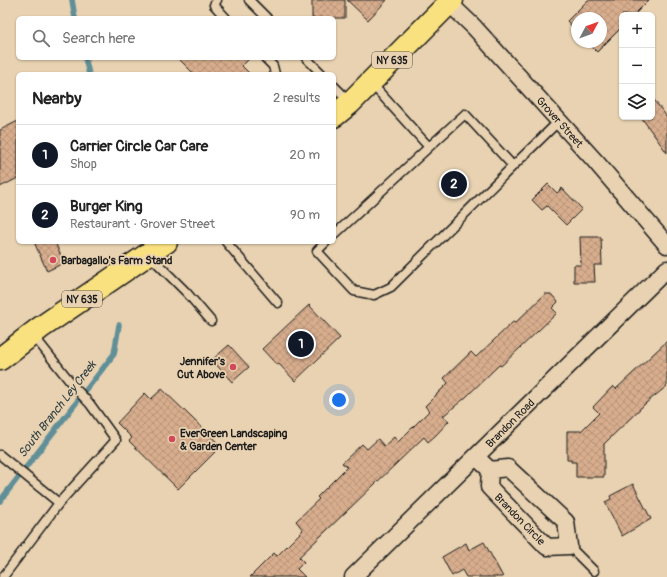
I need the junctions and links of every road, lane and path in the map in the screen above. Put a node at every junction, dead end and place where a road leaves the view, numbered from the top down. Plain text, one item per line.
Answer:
1 (217, 0) edge
2 (249, 0) edge
3 (451, 1) edge
4 (224, 16) edge
5 (265, 16) edge
6 (267, 60) edge
7 (308, 60) edge
8 (274, 72) edge
9 (320, 72) edge
10 (370, 83) junction
11 (336, 92) edge
12 (342, 110) edge
13 (559, 121) junction
14 (429, 147) junction
15 (513, 166) junction
16 (336, 232) edge
17 (163, 244) edge
18 (228, 244) edge
19 (324, 244) edge
20 (667, 245) edge
21 (148, 254) junction
22 (667, 269) edge
23 (278, 303) dead end
24 (211, 321) dead end
25 (32, 334) junction
26 (0, 359) edge
27 (0, 455) edge
28 (476, 457) junction
29 (490, 470) junction
30 (59, 503) junction
31 (570, 546) junction
32 (594, 571) dead end
33 (3, 577) edge
34 (353, 577) edge

1 - 4 lane
2 - 5 lane
3 - 10 main road, NY 635
3 - 13 street, Grover Street
6 - 8 lane
7 - 9 lane
10 - 12 main road, NY 635
10 - 14 lane
11 - 12 lane
13 - 15 lane
13 - 20 street, Grover Street
14 - 15 lane
14 - 16 lane
15 - 19 lane
17 - 21 main road, NY 635
18 - 23 lane
21 - 24 lane
21 - 25 main road, NY 635
22 - 28 street, Brandon Road
25 - 26 main road, NY 635
25 - 30 lane
27 - 30 lane
28 - 29 street
28 - 34 street, Brandon Road
29 - 31 street
29 - 31 street, Brandon Circle
30 - 33 lane
31 - 32 lane

